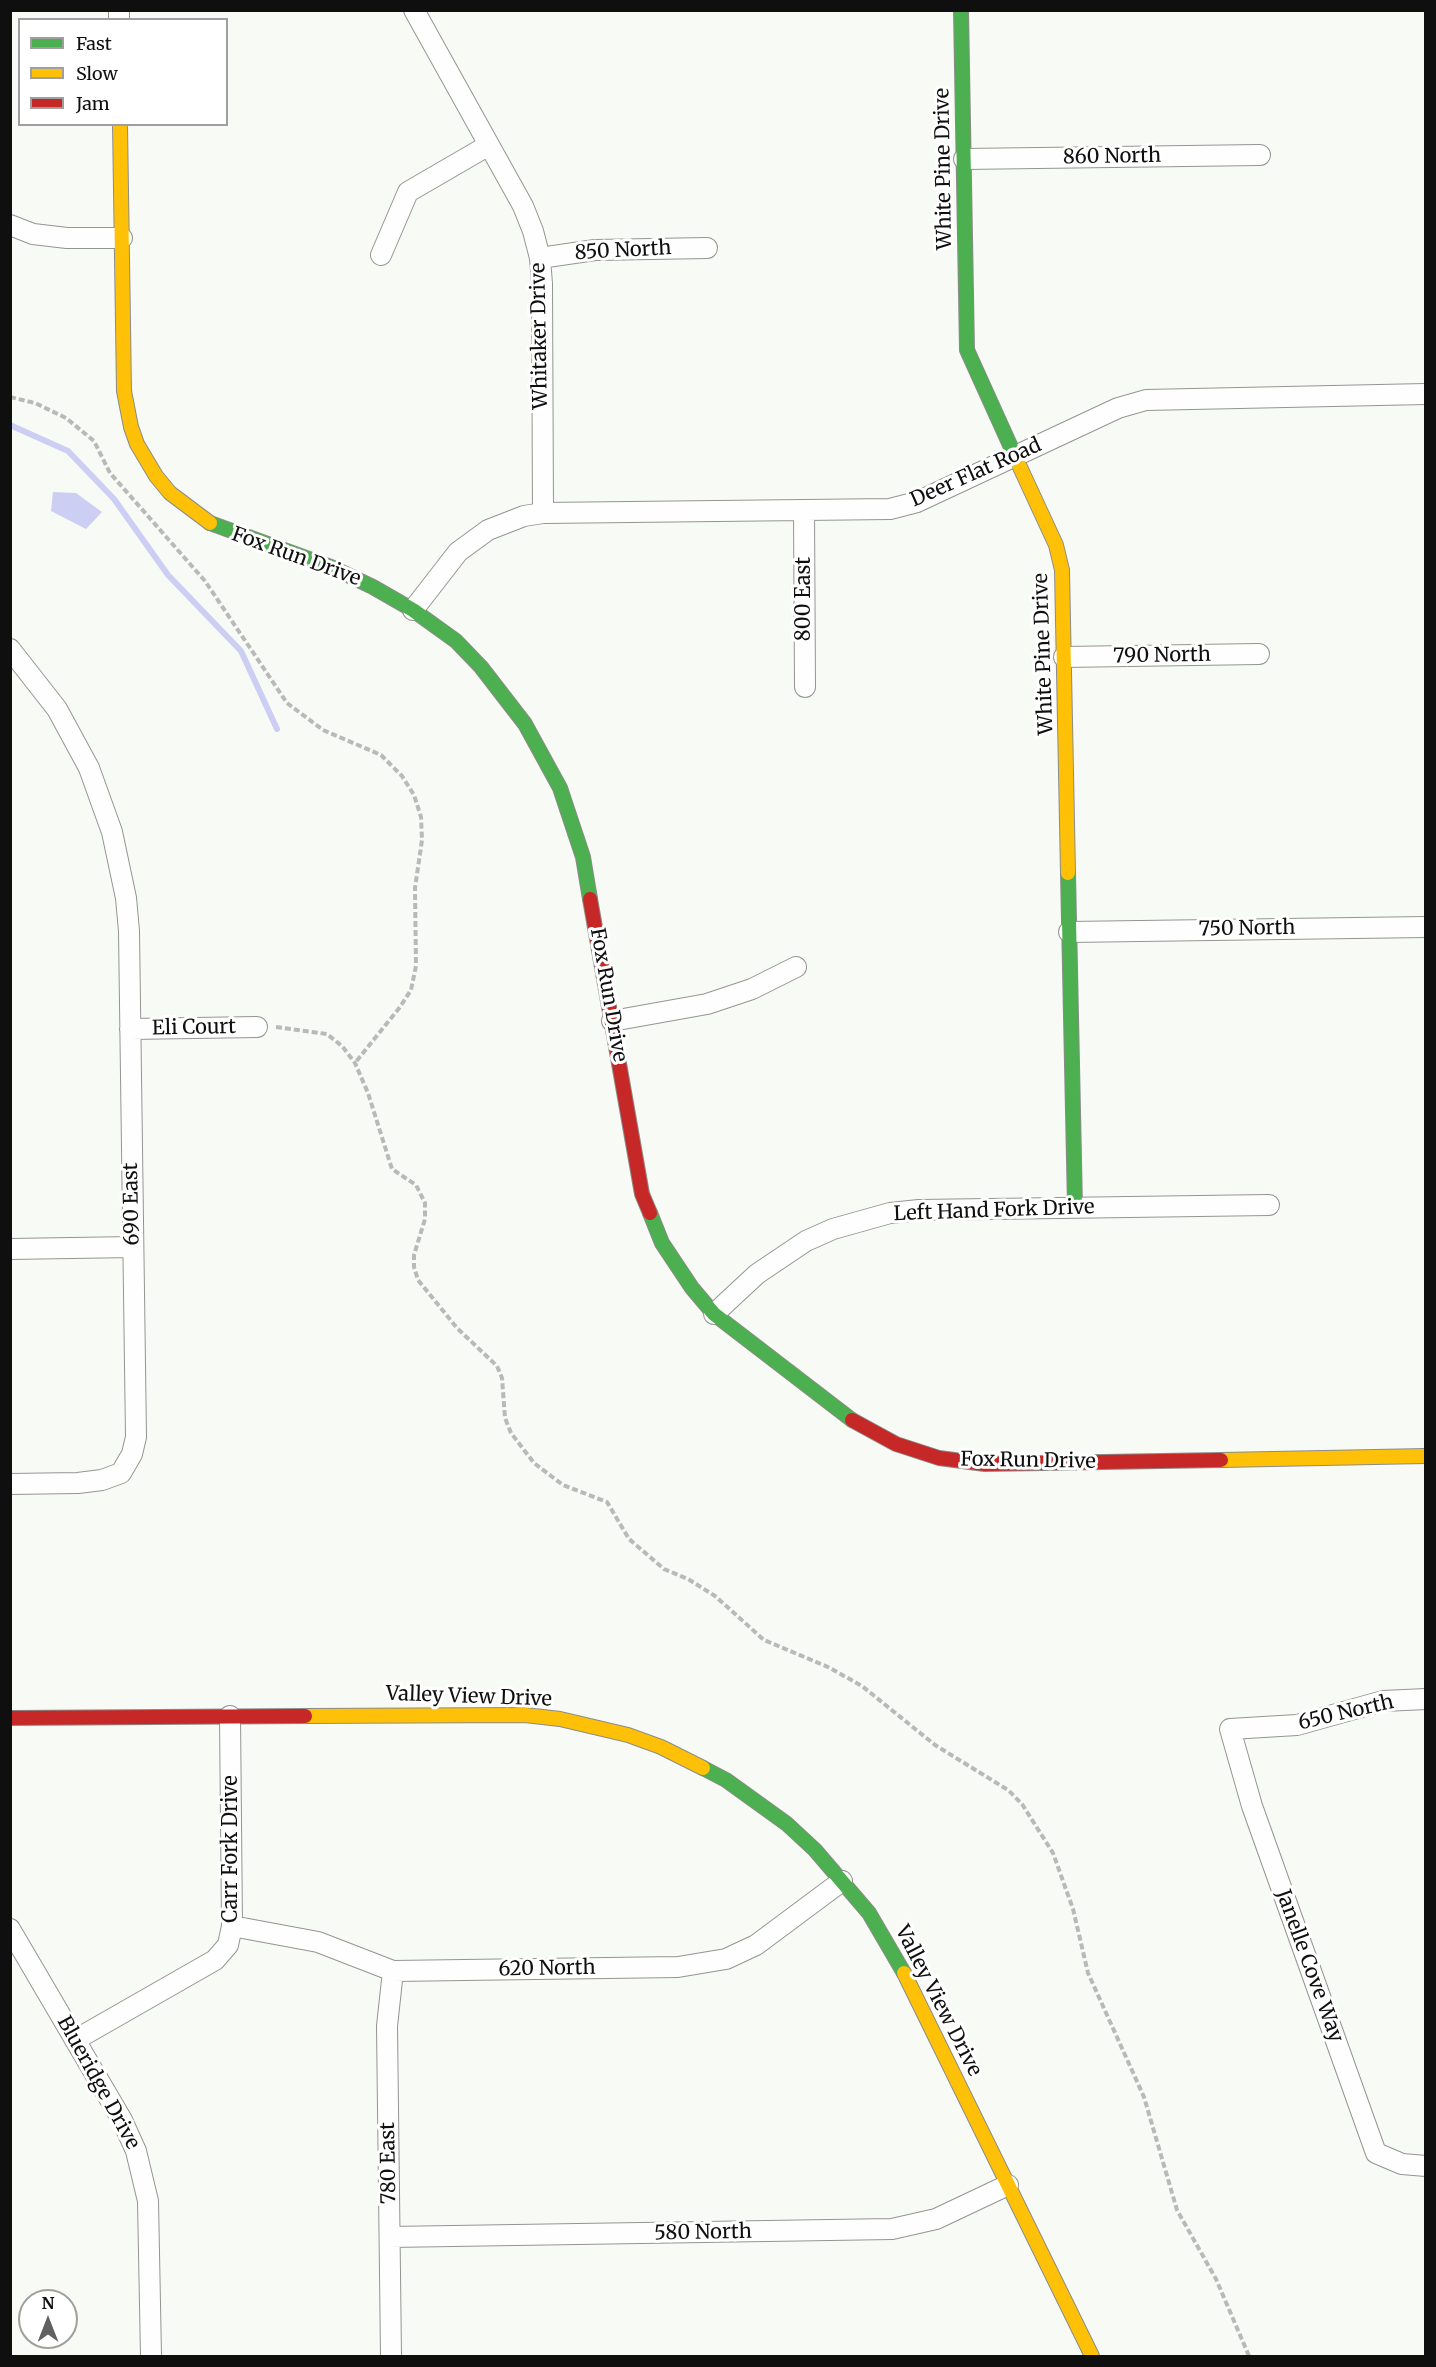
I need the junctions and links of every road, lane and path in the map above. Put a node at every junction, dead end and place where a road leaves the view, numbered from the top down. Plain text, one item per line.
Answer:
1 (414, 10) edge
2 (961, 10) edge
3 (120, 126) edge
4 (489, 145) junction
5 (1260, 155) dead end
6 (963, 159) junction
7 (10, 225) edge
8 (122, 238) junction
9 (707, 248) dead end
10 (381, 255) dead end
11 (540, 258) junction
12 (1425, 394) edge
13 (10, 397) edge
14 (1015, 456) junction
15 (804, 511) junction
16 (543, 513) junction
17 (413, 610) junction
18 (10, 649) edge
19 (1259, 654) dead end
20 (1064, 657) junction
21 (805, 687) dead end
22 (1425, 927) edge
23 (1070, 932) junction
24 (796, 967) dead end
25 (612, 1021) junction
26 (257, 1027) joint
27 (130, 1029) junction
28 (355, 1063) junction
29 (1269, 1205) dead end
30 (1075, 1207) junction
31 (133, 1247) junction
32 (10, 1249) edge
33 (714, 1314) junction
34 (1425, 1456) edge
35 (10, 1484) edge
36 (1425, 1699) edge
37 (230, 1716) junction
38 (10, 1718) edge
39 (1230, 1729) joint
40 (842, 1881) junction
41 (232, 1926) junction
42 (10, 1929) edge
43 (393, 1971) junction
44 (75, 2040) junction
45 (1425, 2166) edge
46 (1008, 2185) junction
47 (390, 2237) junction
48 (151, 2356) edge
49 (391, 2356) edge
50 (1092, 2356) edge
51 (1250, 2356) edge

1 - 4 street, Whitaker Drive
2 - 6 street, White Pine Drive
3 - 8 street, Fox Run Drive
4 - 10 street
4 - 11 street, Whitaker Drive
5 - 6 street, 860 North
6 - 14 street, White Pine Drive
7 - 8 street
8 - 17 street, Fox Run Drive
9 - 11 street, 850 North
11 - 16 street, Whitaker Drive
12 - 14 street, Deer Flat Road
13 - 28 path
14 - 15 street, Deer Flat Road
14 - 20 street, White Pine Drive
15 - 16 street, Deer Flat Road
15 - 21 street, 800 East
16 - 17 street, Deer Flat Road
17 - 25 street, Fox Run Drive
18 - 27 street, 690 East
19 - 20 street, 790 North
20 - 23 street, White Pine Drive
22 - 23 street, 750 North
23 - 30 street, White Pine Drive
24 - 25 street
25 - 33 street, Fox Run Drive
26 - 27 street, Eli Court
26 - 28 path
27 - 31 street, 690 East
28 - 51 path
29 - 30 street, Left Hand Fork Drive
30 - 33 street, Left Hand Fork Drive
31 - 32 street
31 - 35 street, 690 East
33 - 34 street, Fox Run Drive
36 - 39 street, 650 North
37 - 38 street, Valley View Drive
37 - 40 street, Valley View Drive
37 - 41 street, Carr Fork Drive
39 - 45 street, Janelle Cove Way
40 - 43 street, 620 North
40 - 46 street, Valley View Drive
41 - 43 street, 620 North
41 - 44 street, Carr Fork Drive
42 - 44 street, Blueridge Drive
43 - 47 street, 780 East
44 - 48 street, Blueridge Drive
46 - 47 street, 580 North
46 - 50 street, Valley View Drive
47 - 49 street, 780 East

